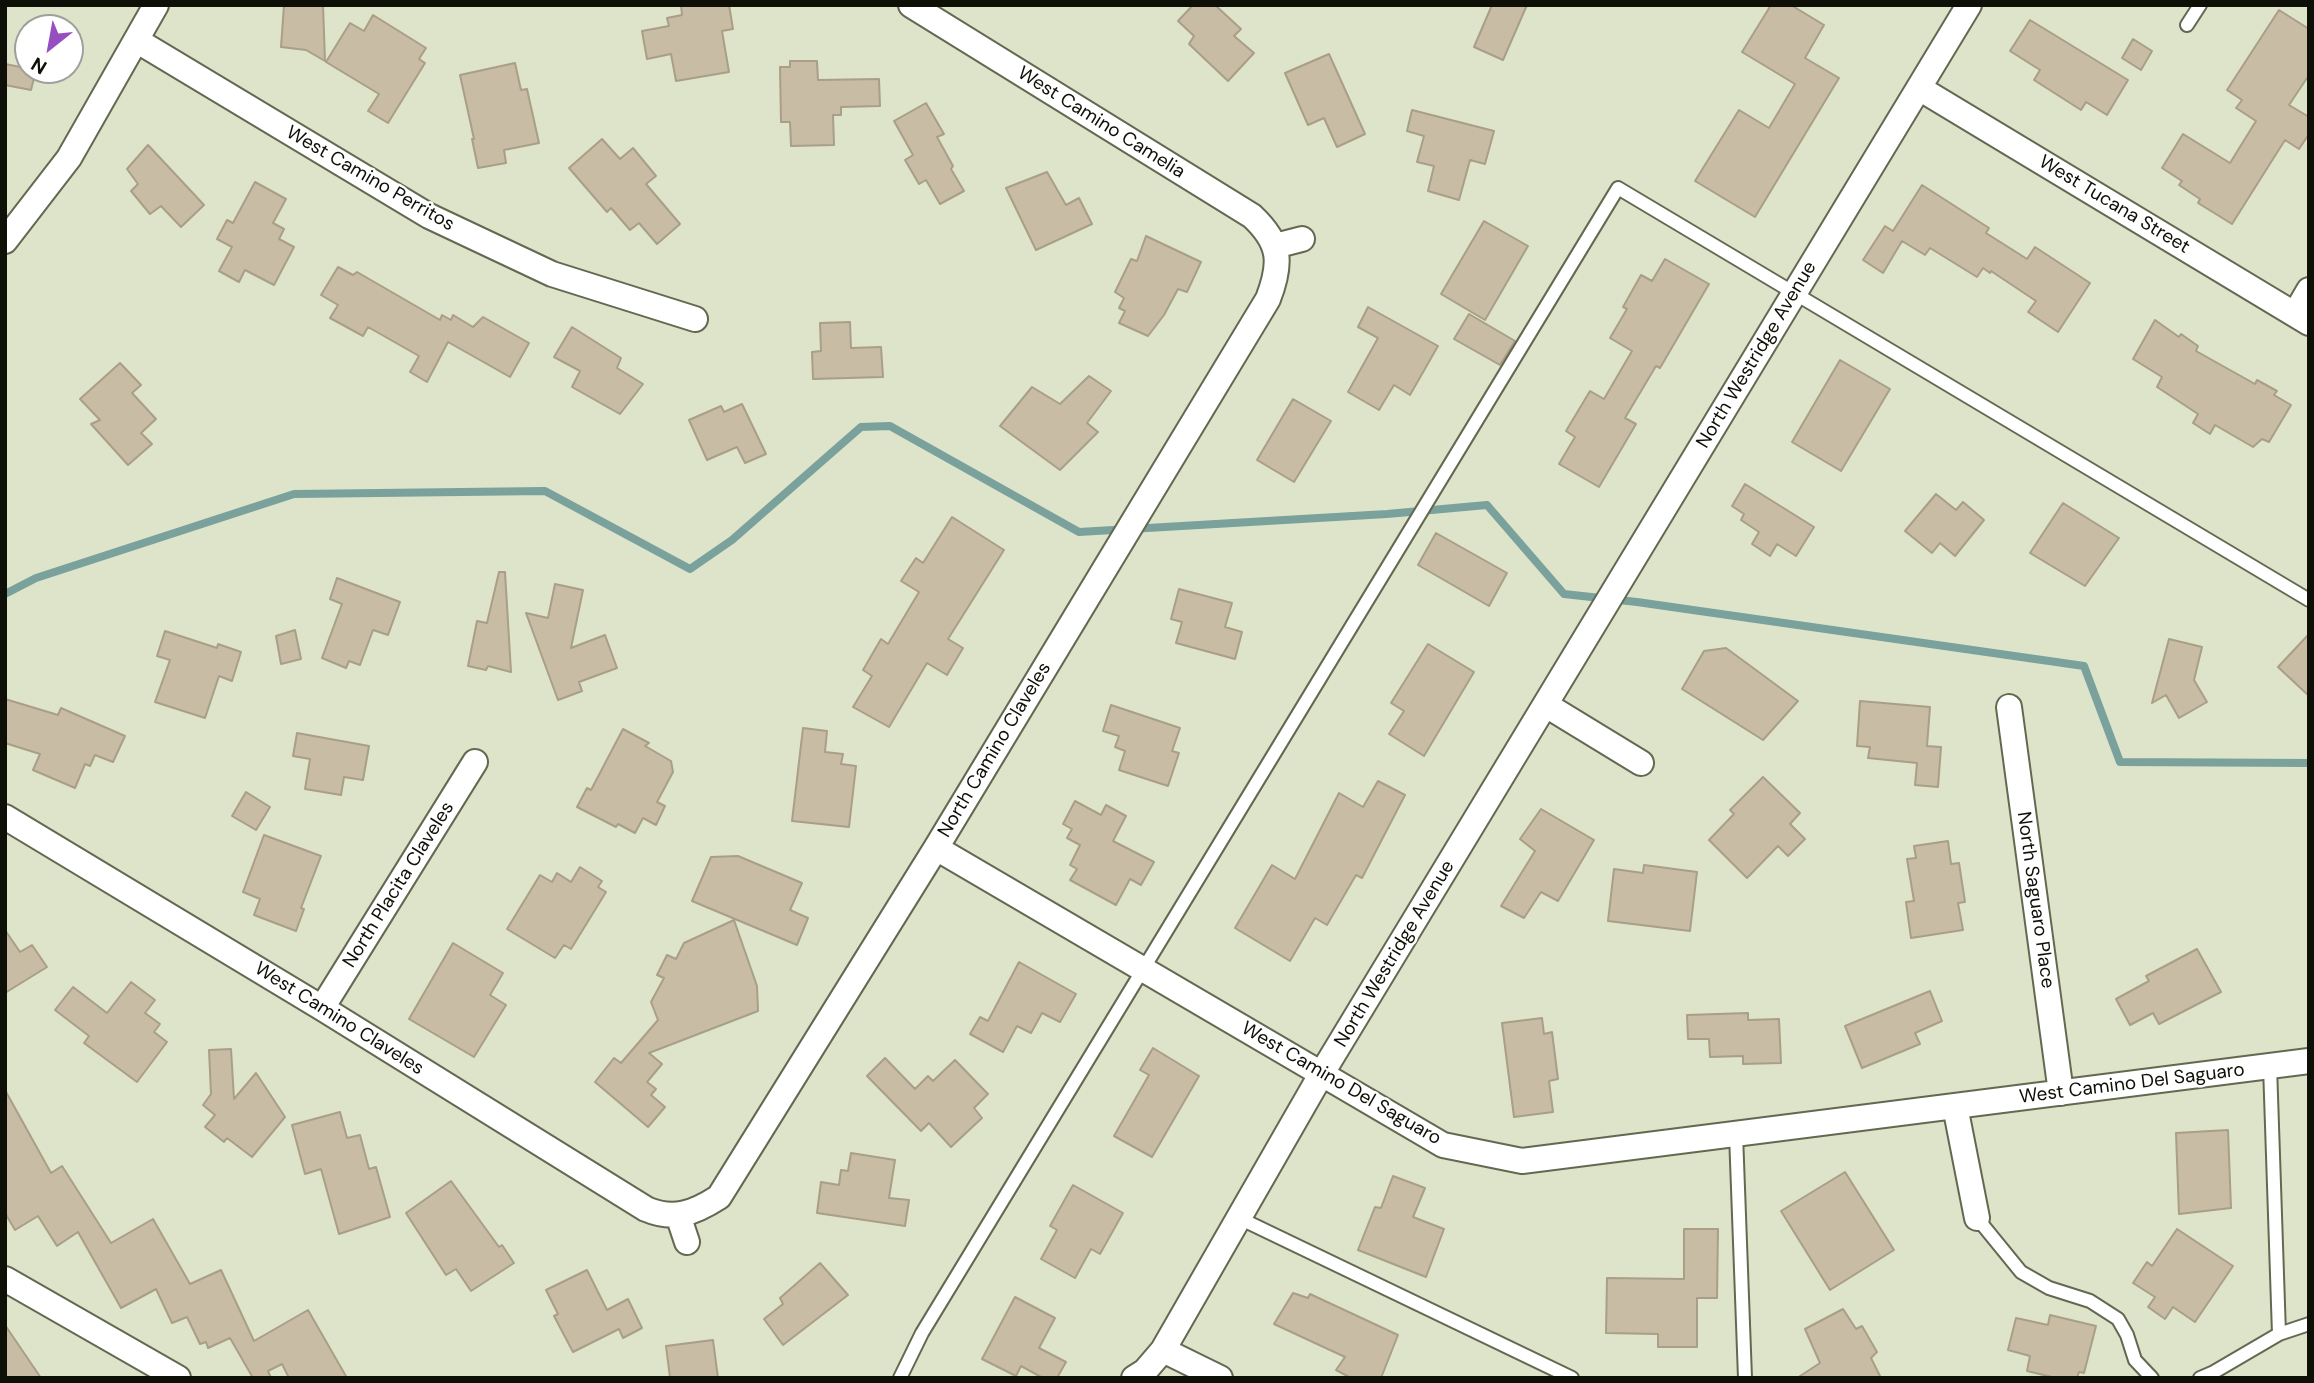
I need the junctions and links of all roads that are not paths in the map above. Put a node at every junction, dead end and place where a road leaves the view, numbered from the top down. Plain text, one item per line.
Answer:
1 (156, 5) edge
2 (911, 5) edge
3 (1969, 5) edge
4 (2200, 5) edge
5 (2187, 26) dead end
6 (136, 40) junction
7 (1919, 88) junction
8 (1302, 239) dead end
9 (5, 241) edge
10 (1276, 250) junction
11 (2309, 290) edge
12 (1794, 293) junction
13 (2302, 318) edge
14 (695, 319) dead end
15 (2309, 600) edge
16 (1546, 705) junction
17 (2008, 706) dead end
18 (475, 762) dead end
19 (1641, 763) dead end
20 (5, 817) edge
21 (936, 848) junction
22 (1144, 969) junction
23 (323, 1008) junction
24 (2309, 1061) edge
25 (2270, 1066) junction
26 (1322, 1073) junction
27 (2061, 1093) junction
28 (1955, 1106) junction
29 (1736, 1134) junction
30 (677, 1215) junction
31 (1239, 1218) junction
32 (1977, 1218) joint
33 (687, 1242) dead end
34 (5, 1279) edge
35 (2309, 1324) edge
36 (2278, 1334) junction
37 (1163, 1350) junction
38 (178, 1378) edge
39 (900, 1378) edge
40 (1134, 1378) edge
41 (1220, 1378) edge
42 (1572, 1378) edge
43 (1745, 1378) edge
44 (2152, 1378) edge
45 (2200, 1378) edge

1 - 6 street
2 - 10 street, West Camino Camelia
3 - 7 street, North Westridge Avenue
4 - 5 lane
6 - 9 street
6 - 14 street, West Camino Perritos
7 - 12 street, North Westridge Avenue
7 - 13 street, West Tucana Street
8 - 10 street
10 - 21 street, North Camino Claveles
11 - 13 street
12 - 15 lane
12 - 16 street, North Westridge Avenue
12 - 22 lane
16 - 19 street
16 - 26 street, North Westridge Avenue
17 - 27 street, North Saguaro Place
18 - 23 street, North Placita Claveles
20 - 23 street, West Camino Claveles
21 - 22 street, West Camino Del Saguaro
21 - 30 street, North Camino Claveles
22 - 26 street, West Camino Del Saguaro
22 - 39 lane
23 - 30 street, West Camino Claveles
24 - 25 street, West Camino Del Saguaro
25 - 27 street, West Camino Del Saguaro
25 - 36 lane
26 - 29 street, West Camino Del Saguaro
26 - 31 street, North Westridge Avenue
27 - 28 street, West Camino Del Saguaro
28 - 29 street, West Camino Del Saguaro
28 - 32 street
29 - 43 lane
30 - 33 street
31 - 37 street, North Westridge Avenue
31 - 42 lane
32 - 44 lane
34 - 38 street
35 - 36 lane
36 - 45 lane
37 - 40 street, North Westridge Avenue
37 - 41 street

